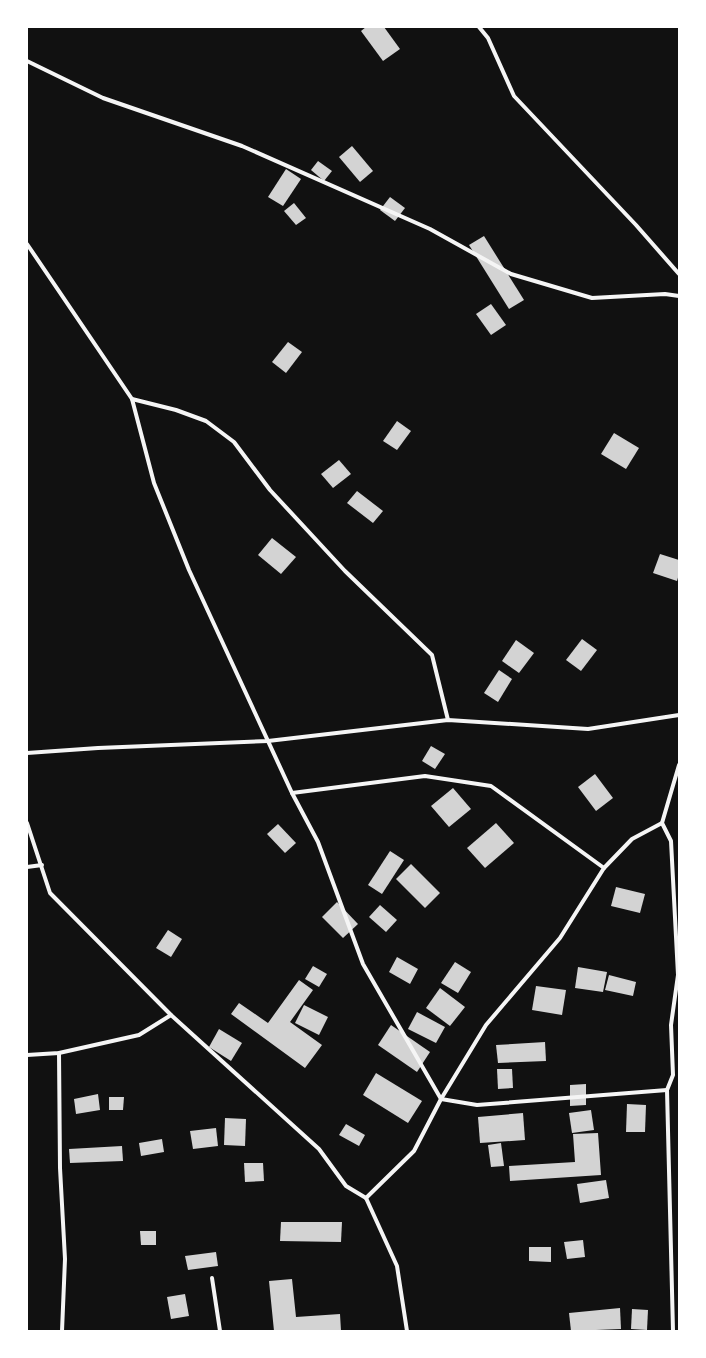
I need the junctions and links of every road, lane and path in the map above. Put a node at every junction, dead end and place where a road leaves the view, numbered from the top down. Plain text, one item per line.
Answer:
1 (479, 27) edge
2 (27, 62) edge
3 (27, 244) edge
4 (679, 274) edge
5 (679, 296) edge
6 (132, 399) junction
7 (679, 715) edge
8 (448, 720) junction
9 (268, 741) junction
10 (27, 753) edge
11 (679, 765) edge
12 (292, 793) junction
13 (27, 823) edge
14 (662, 823) junction
15 (42, 865) junction
16 (27, 867) edge
17 (604, 868) junction
18 (171, 1015) junction
19 (59, 1053) junction
20 (27, 1055) edge
21 (667, 1090) junction
22 (441, 1099) junction
23 (366, 1198) junction
24 (212, 1278) dead end
25 (62, 1331) edge
26 (220, 1331) edge
27 (407, 1331) edge
28 (673, 1331) edge

1 - 4 street
2 - 5 street
3 - 6 street
6 - 8 street
6 - 9 street
7 - 8 street
8 - 9 street
9 - 10 street
9 - 12 street
11 - 14 street
12 - 17 street
12 - 22 street
13 - 15 street
14 - 17 street
14 - 21 street
15 - 16 street
15 - 18 street
17 - 22 street
18 - 19 street
18 - 23 street
19 - 20 street
19 - 25 street
21 - 22 street
21 - 28 street
22 - 23 street
23 - 27 street
24 - 26 street

